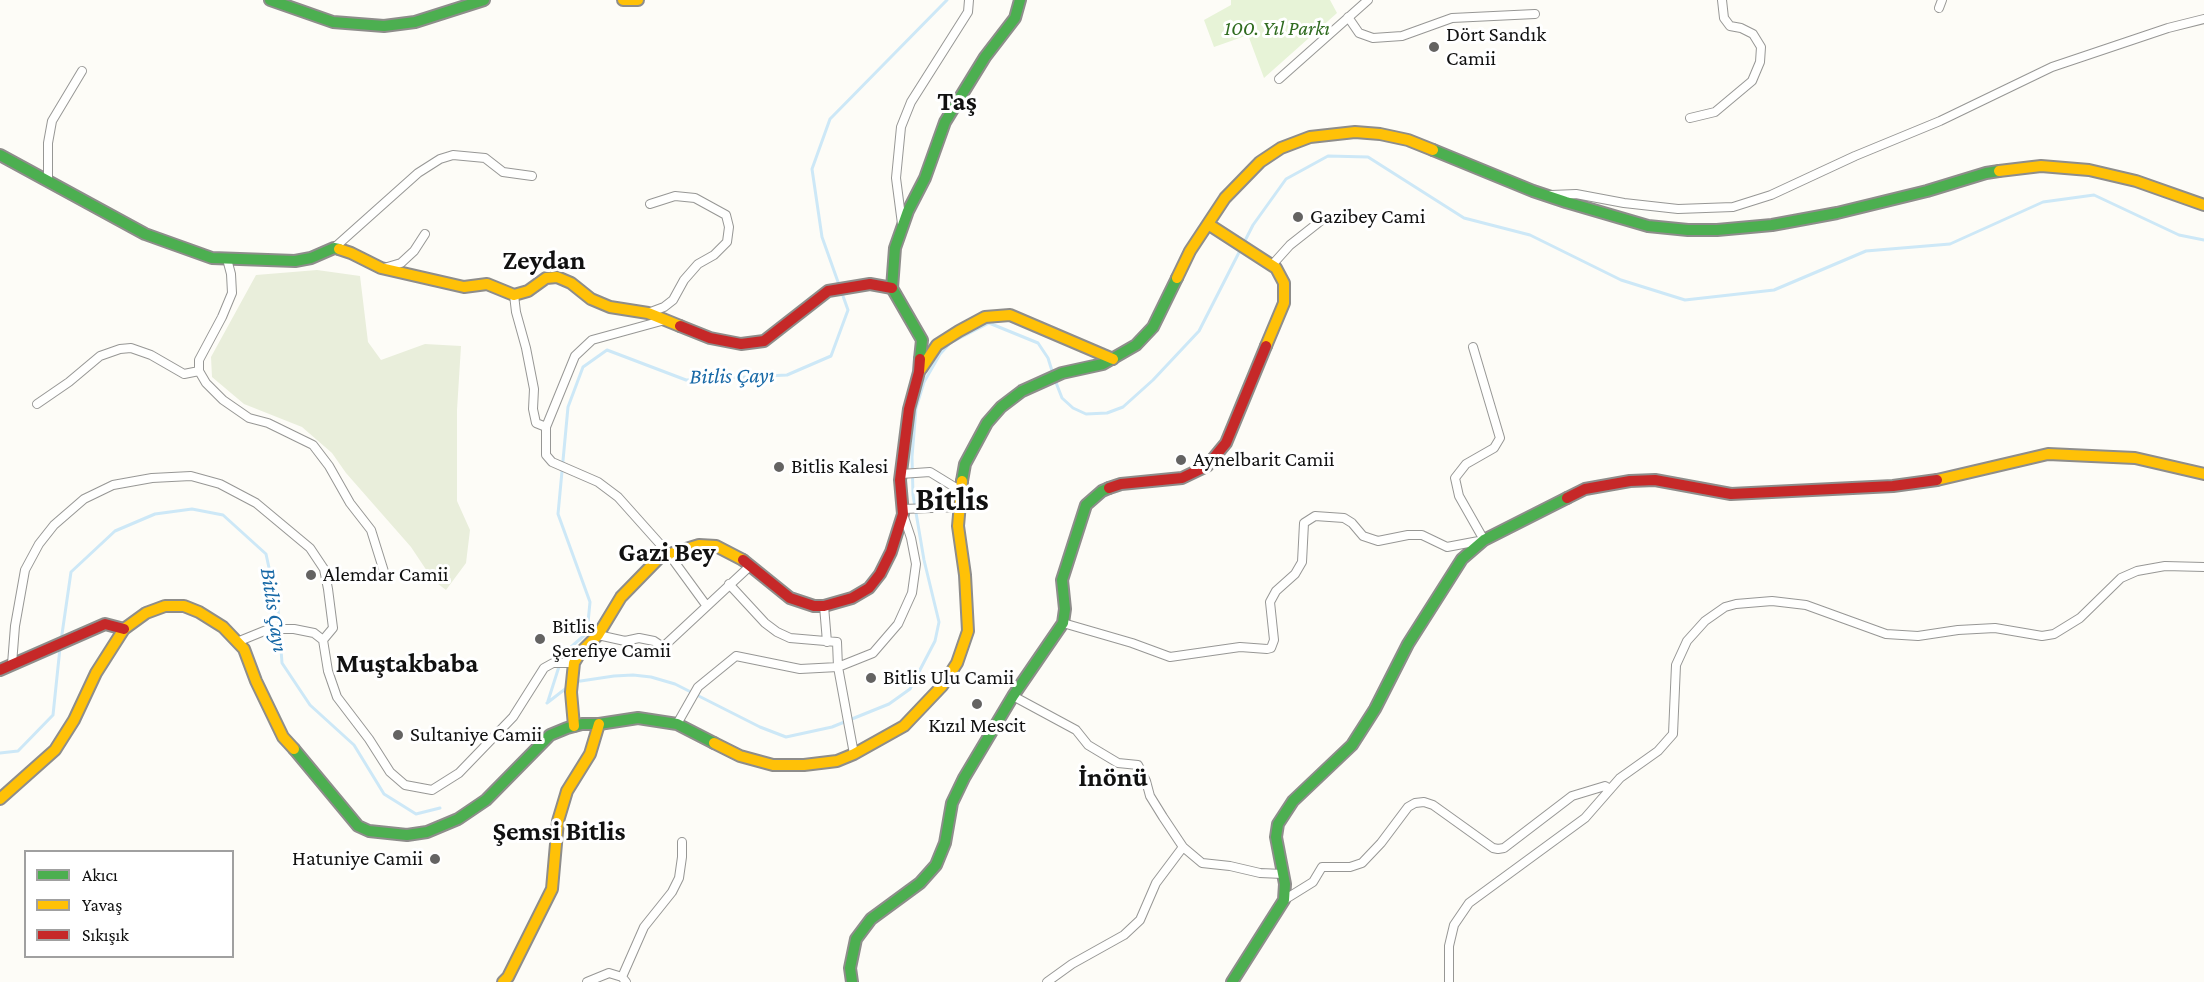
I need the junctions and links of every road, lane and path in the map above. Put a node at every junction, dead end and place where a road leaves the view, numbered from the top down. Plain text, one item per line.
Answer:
1 (270, 0) edge
2 (484, 0) edge
3 (623, 0) edge
4 (638, 0) edge
5 (969, 0) edge
6 (1020, 0) edge
7 (1368, 0) edge
8 (1722, 0) edge
9 (1535, 14) dead end
10 (1348, 17) junction
11 (2204, 19) edge
12 (82, 71) dead end
13 (1279, 79) dead end
14 (1690, 118) dead end
15 (0, 154) edge
16 (532, 176) dead end
17 (48, 179) junction
18 (1547, 195) junction
19 (650, 204) dead end
20 (2204, 205) edge
21 (1323, 219) dead end
22 (1208, 224) junction
23 (902, 226) junction
24 (425, 234) dead end
25 (334, 248) junction
26 (227, 259) junction
27 (1272, 265) junction
28 (381, 268) junction
29 (892, 288) junction
30 (514, 295) junction
31 (648, 314) junction
32 (665, 320) junction
33 (1473, 347) dead end
34 (1113, 358) junction
35 (200, 371) junction
36 (919, 372) junction
37 (37, 404) dead end
38 (546, 427) junction
39 (903, 473) junction
40 (2204, 474) edge
41 (961, 490) junction
42 (960, 507) junction
43 (905, 510) junction
44 (1484, 540) junction
45 (668, 553) junction
46 (750, 566) junction
47 (2204, 567) edge
48 (386, 578) dead end
49 (729, 584) junction
50 (706, 605) junction
51 (824, 606) junction
52 (1063, 623) junction
53 (124, 628) junction
54 (598, 634) junction
55 (323, 640) junction
56 (237, 642) junction
57 (827, 642) junction
58 (571, 663) junction
59 (12, 664) junction
60 (838, 667) junction
61 (0, 670) edge
62 (1013, 696) junction
63 (599, 724) junction
64 (677, 724) junction
65 (574, 726) junction
66 (854, 754) junction
67 (1610, 789) junction
68 (0, 799) edge
69 (682, 842) dead end
70 (1183, 847) junction
71 (1283, 874) junction
72 (1284, 900) junction
73 (624, 980) edge
74 (503, 982) edge
75 (587, 982) edge
76 (852, 982) edge
77 (1047, 982) edge
78 (1232, 982) edge
79 (1449, 982) edge

1 - 2 street
3 - 4 street
5 - 23 street
6 - 23 street
7 - 10 street
8 - 14 street
9 - 10 street
10 - 13 street
11 - 18 street
12 - 17 street
15 - 17 street
16 - 25 street
17 - 26 street
18 - 20 street
18 - 22 street
19 - 31 street
21 - 27 street
22 - 27 street
22 - 34 street
23 - 29 street
24 - 28 street
25 - 26 street
25 - 28 street
26 - 35 street
27 - 52 street
28 - 30 street
29 - 32 street
29 - 36 street
30 - 31 street
30 - 38 street
31 - 32 street
32 - 38 street
33 - 44 street
34 - 36 street
34 - 41 street
35 - 37 street
35 - 48 street
36 - 39 street
38 - 45 street
39 - 41 street
39 - 43 street
40 - 44 street
41 - 42 street
42 - 43 street
42 - 66 street
43 - 51 street
43 - 60 street
44 - 52 street
44 - 71 street
45 - 46 street
45 - 50 street
45 - 54 street
46 - 49 street
46 - 51 street
47 - 67 street
49 - 50 street
49 - 57 street
50 - 54 street
51 - 57 street
52 - 62 street
53 - 56 street
53 - 59 street
53 - 68 street
54 - 58 street
55 - 56 street
55 - 58 street
55 - 59 street
56 - 65 street
57 - 60 street
58 - 65 street
59 - 61 street
60 - 64 street
60 - 66 street
62 - 70 street
62 - 76 street
63 - 64 street
63 - 65 street
63 - 74 street
64 - 66 street
67 - 72 street
67 - 79 street
69 - 73 street
70 - 71 street
70 - 77 street
71 - 72 street
72 - 78 street
73 - 75 street

